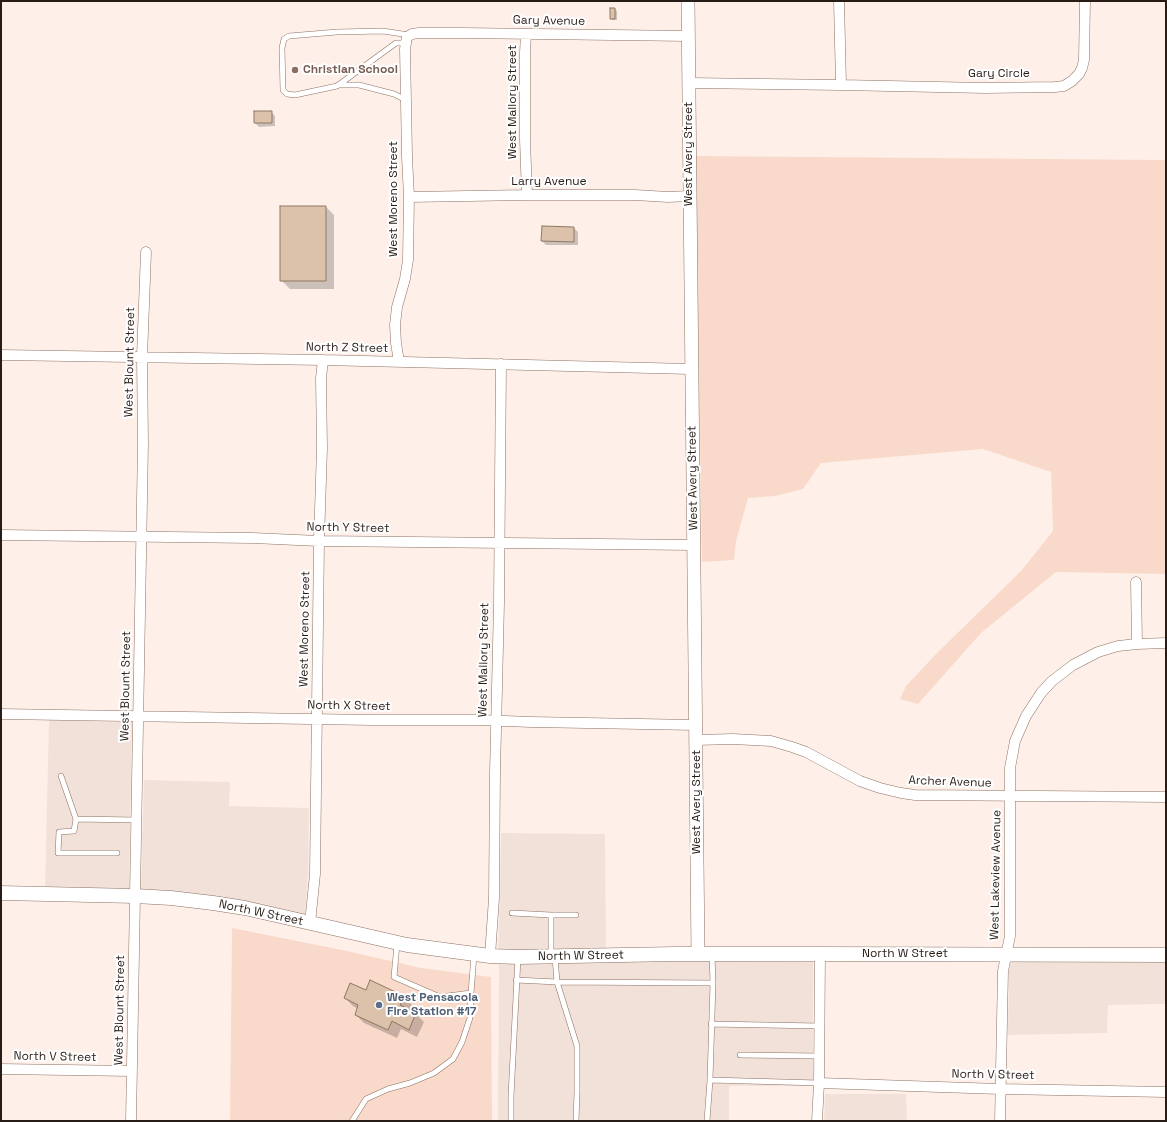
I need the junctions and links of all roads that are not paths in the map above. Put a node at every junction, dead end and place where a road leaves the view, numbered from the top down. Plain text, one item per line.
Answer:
1 (688, 1) edge
2 (839, 1) edge
3 (1084, 1) edge
4 (526, 34) junction
5 (688, 36) junction
6 (407, 39) junction
7 (689, 83) junction
8 (841, 85) junction
9 (337, 86) junction
10 (406, 100) junction
11 (527, 195) junction
12 (409, 196) junction
13 (690, 196) junction
14 (146, 252) dead end
15 (1, 355) edge
16 (142, 357) junction
17 (323, 360) junction
18 (399, 362) junction
19 (501, 364) junction
20 (692, 369) junction
21 (1, 535) edge
22 (141, 536) junction
23 (319, 541) junction
24 (499, 543) junction
25 (694, 545) junction
26 (1136, 582) dead end
27 (1166, 643) edge
28 (1137, 644) junction
29 (1, 714) edge
30 (138, 716) junction
31 (317, 719) junction
32 (496, 721) junction
33 (696, 726) junction
34 (696, 740) junction
35 (61, 776) dead end
36 (1010, 796) junction
37 (1166, 797) edge
38 (76, 820) junction
39 (136, 820) junction
40 (117, 853) dead end
41 (1, 894) edge
42 (135, 896) junction
43 (512, 913) dead end
44 (552, 914) junction
45 (576, 915) dead end
46 (310, 923) junction
47 (397, 943) junction
48 (474, 954) junction
49 (698, 954) junction
50 (712, 954) junction
51 (820, 954) junction
52 (1006, 955) junction
53 (1166, 955) edge
54 (490, 956) junction
55 (518, 956) junction
56 (553, 956) junction
57 (516, 980) junction
58 (557, 982) junction
59 (713, 983) junction
60 (471, 993) junction
61 (711, 1024) junction
62 (819, 1026) junction
63 (740, 1055) dead end
64 (819, 1056) junction
65 (1, 1069) edge
66 (132, 1071) junction
67 (710, 1080) junction
68 (819, 1083) junction
69 (1000, 1089) junction
70 (1166, 1092) edge
71 (131, 1121) edge
72 (352, 1121) edge
73 (511, 1121) edge
74 (576, 1121) edge
75 (707, 1121) edge
76 (817, 1121) edge
77 (1000, 1121) edge

1 - 5 street, West Avery Street
2 - 8 street
3 - 8 street, Gary Circle
4 - 5 street, Gary Avenue
4 - 6 street, Gary Avenue
4 - 11 street, West Mallory Street
5 - 7 street, West Avery Street
6 - 9 lane
6 - 9 lane
6 - 10 street, West Moreno Street
7 - 8 street, Gary Circle
7 - 13 street, West Avery Street
9 - 10 lane
10 - 12 street, West Moreno Street
11 - 12 street, Larry Avenue
11 - 13 street, Larry Avenue
12 - 18 street, West Moreno Street
13 - 20 street, West Avery Street
14 - 16 street, West Blount Street
15 - 16 street, North Z Street
16 - 17 street, North Z Street
16 - 22 street, West Blount Street
17 - 18 street, North Z Street
17 - 23 street, West Moreno Street
18 - 19 street, North Z Street
19 - 20 street, North Z Street
19 - 24 street, West Mallory Street
20 - 25 street, West Avery Street
21 - 22 street, North Y Street
22 - 23 street, North Y Street
22 - 30 street, West Blount Street
23 - 24 street, North Y Street
23 - 31 street, West Moreno Street
24 - 25 street, North Y Street
24 - 32 street, West Mallory Street
25 - 33 street, West Avery Street
26 - 28 street
27 - 28 street, West Lakeview Avenue
28 - 36 street, West Lakeview Avenue
29 - 30 street, North X Street
30 - 31 street, North X Street
30 - 39 street, West Blount Street
31 - 32 street, North X Street
31 - 46 street, West Moreno Street
32 - 33 street, North X Street
32 - 54 street, West Mallory Street
33 - 34 street, West Avery Street
34 - 36 street, Archer Avenue
34 - 49 street, West Avery Street
35 - 38 lane
36 - 37 street, Archer Avenue
36 - 52 street, West Lakeview Avenue
38 - 39 lane
38 - 40 lane
39 - 42 street, West Blount Street
41 - 42 main road, North W Street
42 - 46 main road, North W Street
42 - 66 street, West Blount Street
43 - 44 lane
44 - 45 lane
44 - 56 lane
46 - 47 main road, North W Street
47 - 48 main road, North W Street
47 - 60 lane
48 - 54 main road, North W Street
48 - 60 lane
49 - 50 main road, North W Street
49 - 56 main road, North W Street
50 - 51 main road, North W Street
50 - 59 lane
51 - 52 main road, North W Street
51 - 62 street
52 - 53 main road, North W Street
52 - 69 street, West Lakeview Avenue
54 - 55 main road, North W Street
55 - 56 main road, North W Street
55 - 57 lane
56 - 58 lane
57 - 58 lane
57 - 73 lane
58 - 59 lane
58 - 74 lane
59 - 61 lane
60 - 72 lane
61 - 62 lane
61 - 67 lane
62 - 64 street
63 - 64 lane
64 - 68 street
65 - 66 street, North V Street
66 - 71 street, West Blount Street
67 - 68 lane
67 - 75 lane
68 - 69 street, North V Street
68 - 76 street
69 - 70 street, North V Street
69 - 77 street, West Lakeview Avenue

